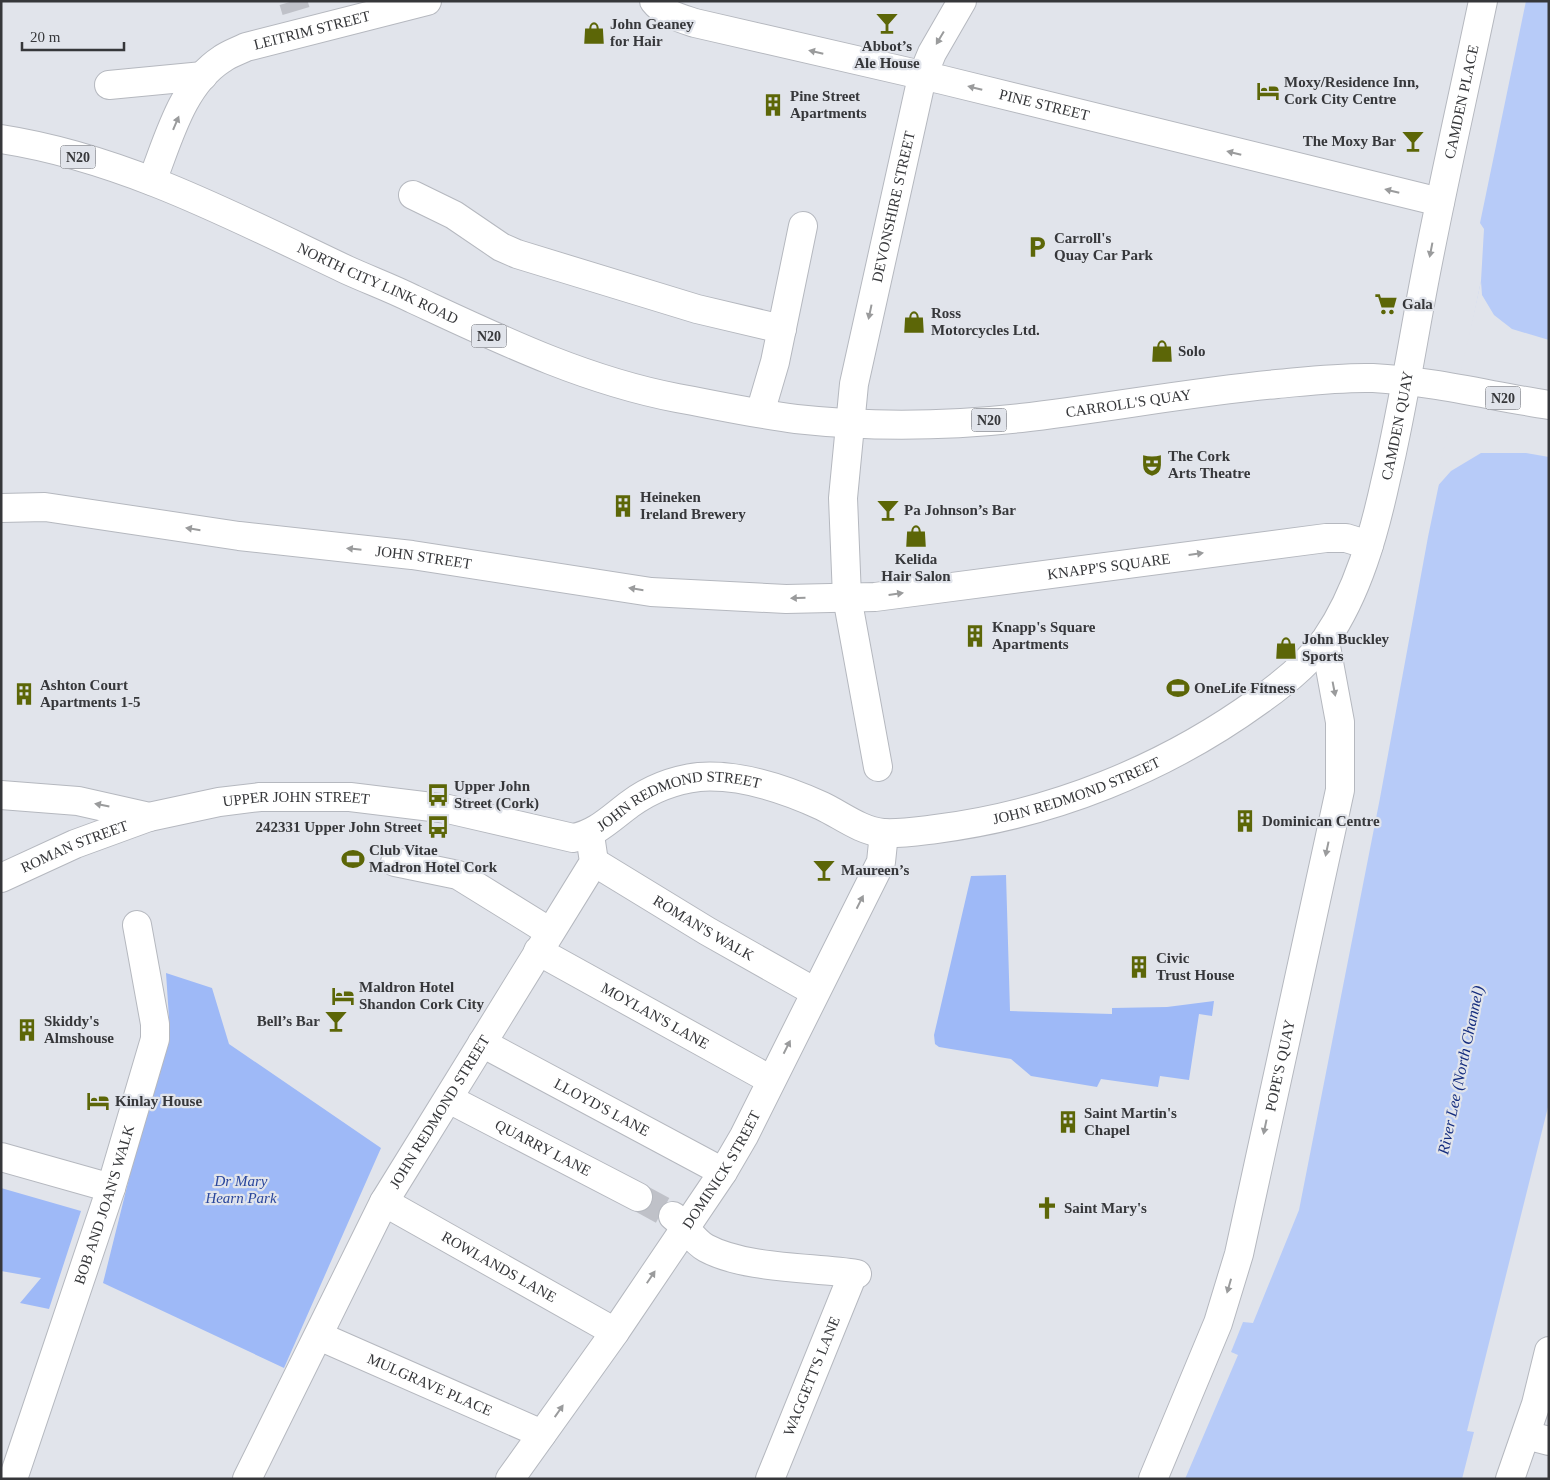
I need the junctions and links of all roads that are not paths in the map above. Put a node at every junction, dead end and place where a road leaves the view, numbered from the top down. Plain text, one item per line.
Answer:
1 (427, 1) edge
2 (654, 1) edge
3 (962, 1) edge
4 (1483, 1) edge
5 (203, 76) junction
6 (922, 77) junction
7 (109, 85) dead end
8 (1, 139) edge
9 (152, 180) junction
10 (413, 195) dead end
11 (1440, 202) junction
12 (803, 226) dead end
13 (782, 328) junction
14 (1407, 382) junction
15 (1549, 405) edge
16 (760, 413) junction
17 (848, 422) junction
18 (1, 508) edge
19 (1369, 545) junction
20 (847, 597) junction
21 (1325, 641) junction
22 (878, 767) dead end
23 (1, 795) edge
24 (149, 818) junction
25 (884, 833) junction
26 (590, 835) junction
27 (395, 862) dead end
28 (594, 862) junction
29 (1, 878) edge
30 (137, 925) dead end
31 (544, 942) junction
32 (815, 992) junction
33 (482, 1043) junction
34 (771, 1080) junction
35 (449, 1098) junction
36 (1, 1157) edge
37 (723, 1172) junction
38 (111, 1188) junction
39 (638, 1197) tunnel mouth
40 (384, 1202) junction
41 (679, 1221) junction
42 (615, 1332) junction
43 (319, 1336) junction
44 (1549, 1351) edge
45 (542, 1434) junction
46 (1537, 1438) edge
47 (13, 1479) edge
48 (247, 1479) edge
49 (510, 1479) edge
50 (770, 1479) edge
51 (1153, 1479) edge
52 (1510, 1479) edge

1 - 5 main road, LEITRIM STREET
6 -> 2 main road, PINE STREET
3 -> 6 main road, DEVONSHIRE STREET
4 - 11 main road, CAMDEN PLACE
5 - 7 main road
9 -> 5 main road, LEITRIM STREET
11 -> 6 main road, PINE STREET
6 -> 17 main road, DEVONSHIRE STREET
8 - 9 main road, NORTH CITY LINK ROAD / N20
9 - 16 main road, NORTH CITY LINK ROAD / N20
10 - 13 main road
11 -> 14 main road, CAMDEN QUAY
12 - 13 main road
13 - 16 main road
14 - 15 main road, N20
14 - 17 main road, CARROLL'S QUAY / N20
14 - 19 main road, CAMDEN QUAY
16 - 17 main road, NORTH CITY LINK ROAD / N20
17 - 20 main road, DEVONSHIRE STREET
20 -> 18 main road, JOHN STREET
20 -> 19 main road, KNAPP'S SQUARE
19 - 21 main road, CAMDEN QUAY
20 - 22 main road, DEVONSHIRE STREET
21 - 25 main road, JOHN REDMOND STREET
21 -> 51 main road, POPE'S QUAY
24 -> 23 main road, UPPER JOHN STREET
24 - 26 main road, UPPER JOHN STREET
24 - 29 main road, ROMAN STREET
25 - 26 main road, JOHN REDMOND STREET
32 -> 25 main road, DOMINICK STREET
26 - 28 main road, JOHN REDMOND STREET
27 - 31 main road, MOYLAN'S LANE
28 - 31 main road, JOHN REDMOND STREET
28 - 32 main road, ROMAN'S WALK
30 - 38 main road, BOB AND JOAN'S WALK
31 - 33 main road, JOHN REDMOND STREET
31 - 34 main road, MOYLAN'S LANE
34 -> 32 main road, DOMINICK STREET
33 - 35 main road, JOHN REDMOND STREET
33 - 37 main road, LLOYD'S LANE
34 - 37 main road, DOMINICK STREET
35 - 39 main road, QUARRY LANE
35 - 40 main road, JOHN REDMOND STREET
36 - 38 main road
37 - 41 main road, DOMINICK STREET
38 - 47 main road, BOB AND JOAN'S WALK
40 - 42 main road, ROWLANDS LANE
40 - 43 main road, JOHN REDMOND STREET
42 -> 41 main road, DOMINICK STREET
41 - 50 main road, WAGGETT'S LANE
45 -> 42 main road, DOMINICK STREET
43 - 45 main road, MULGRAVE PLACE
43 - 48 main road, JOHN REDMOND STREET
44 - 46 main road
45 - 49 main road, DOMINICK STREET
46 - 52 main road

